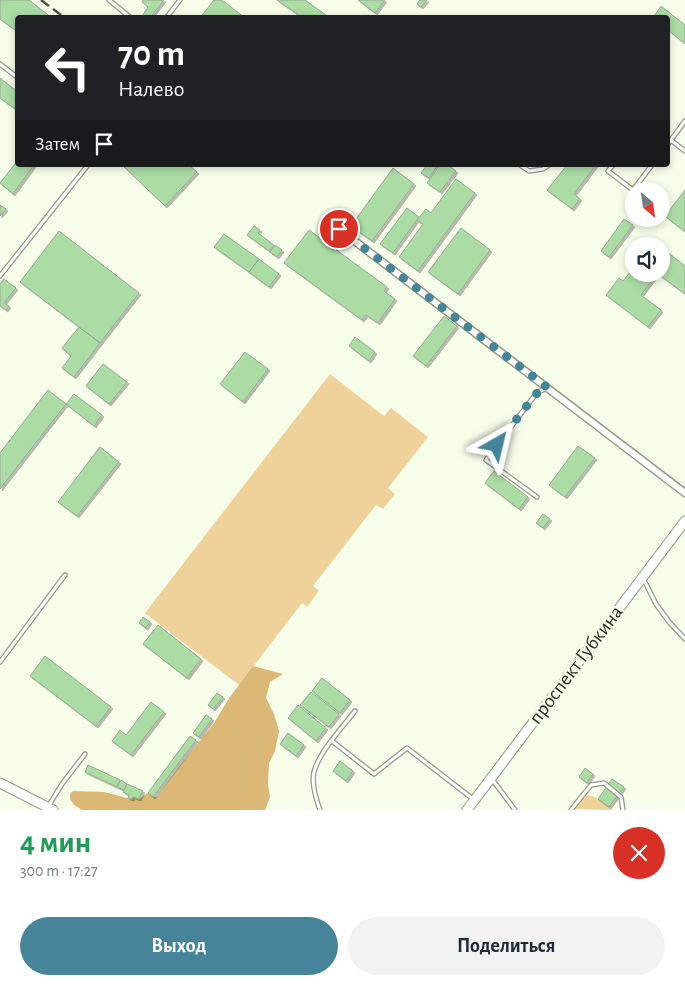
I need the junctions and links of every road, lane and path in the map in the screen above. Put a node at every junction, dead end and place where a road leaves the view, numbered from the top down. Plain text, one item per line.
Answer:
1 (109, 0) edge
2 (180, 0) edge
3 (126, 15) edge
4 (168, 15) edge
5 (0, 64) edge
6 (15, 76) edge
7 (685, 121) edge
8 (670, 138) edge
9 (670, 140) edge
10 (685, 151) edge
11 (86, 167) edge
12 (523, 167) edge
13 (547, 167) edge
14 (611, 167) edge
15 (650, 167) edge
16 (339, 229) dead end
17 (0, 276) edge
18 (548, 388) junction
19 (685, 493) edge
20 (537, 497) dead end
21 (685, 521) edge
22 (65, 575) dead end
23 (643, 577) junction
24 (685, 639) edge
25 (0, 662) edge
26 (355, 711) dead end
27 (332, 741) junction
28 (85, 754) dead end
29 (491, 778) junction
30 (0, 783) edge
31 (475, 800) junction
32 (49, 809) edge
33 (320, 810) edge
34 (467, 810) edge
35 (515, 810) edge
36 (571, 810) edge
37 (623, 810) edge

1 - 3 lane
2 - 4 lane
5 - 6 lane
7 - 8 lane
9 - 10 lane
11 - 17 lane
12 - 13 lane
14 - 15 lane
16 - 18 street
18 - 19 street
18 - 20 lane
21 - 23 main road, проспект Губкина
22 - 25 lane
23 - 24 lane
23 - 29 main road, проспект Губкина
26 - 27 lane
27 - 31 lane
27 - 33 lane
28 - 32 lane
29 - 31 main road, проспект Губкина
29 - 35 lane
30 - 32 main road
31 - 34 main road, проспект Губкина
36 - 37 lane

